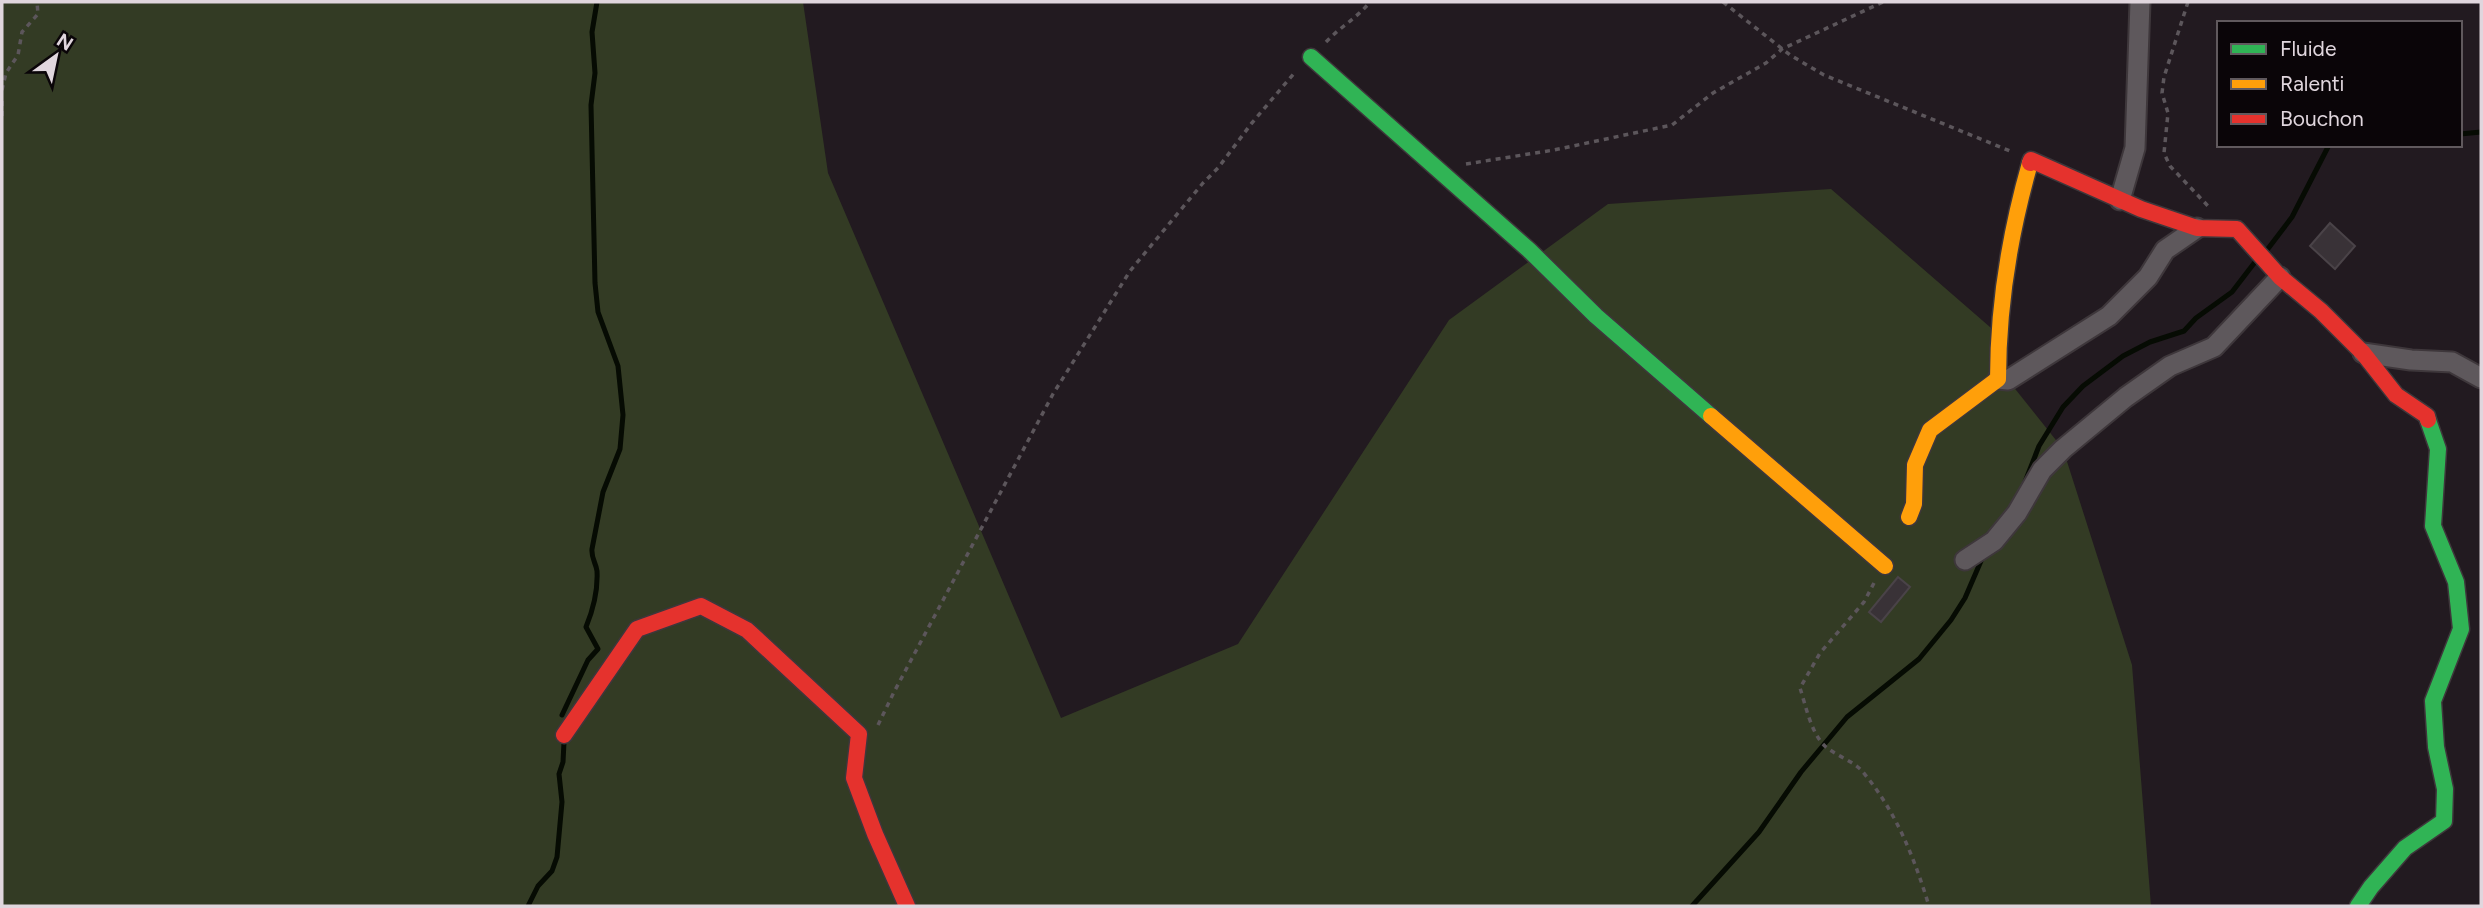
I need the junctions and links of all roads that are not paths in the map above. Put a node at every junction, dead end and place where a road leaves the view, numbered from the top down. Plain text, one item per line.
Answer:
1 (2140, 2) edge
2 (1311, 57) road end
3 (2120, 200) junction
4 (2197, 228) junction
5 (2280, 277) junction
6 (2363, 353) junction
7 (2481, 378) edge
8 (1998, 379) junction
9 (1909, 517) dead end
10 (1965, 560) dead end
11 (1885, 566) road end
12 (564, 735) dead end
13 (907, 906) edge
14 (2358, 906) edge

1 - 3 street
2 - 11 street
3 - 4 street
3 - 8 street
4 - 5 street
4 - 8 street
5 - 6 street
5 - 10 street
6 - 7 street
6 - 14 street
8 - 9 street
12 - 13 street

